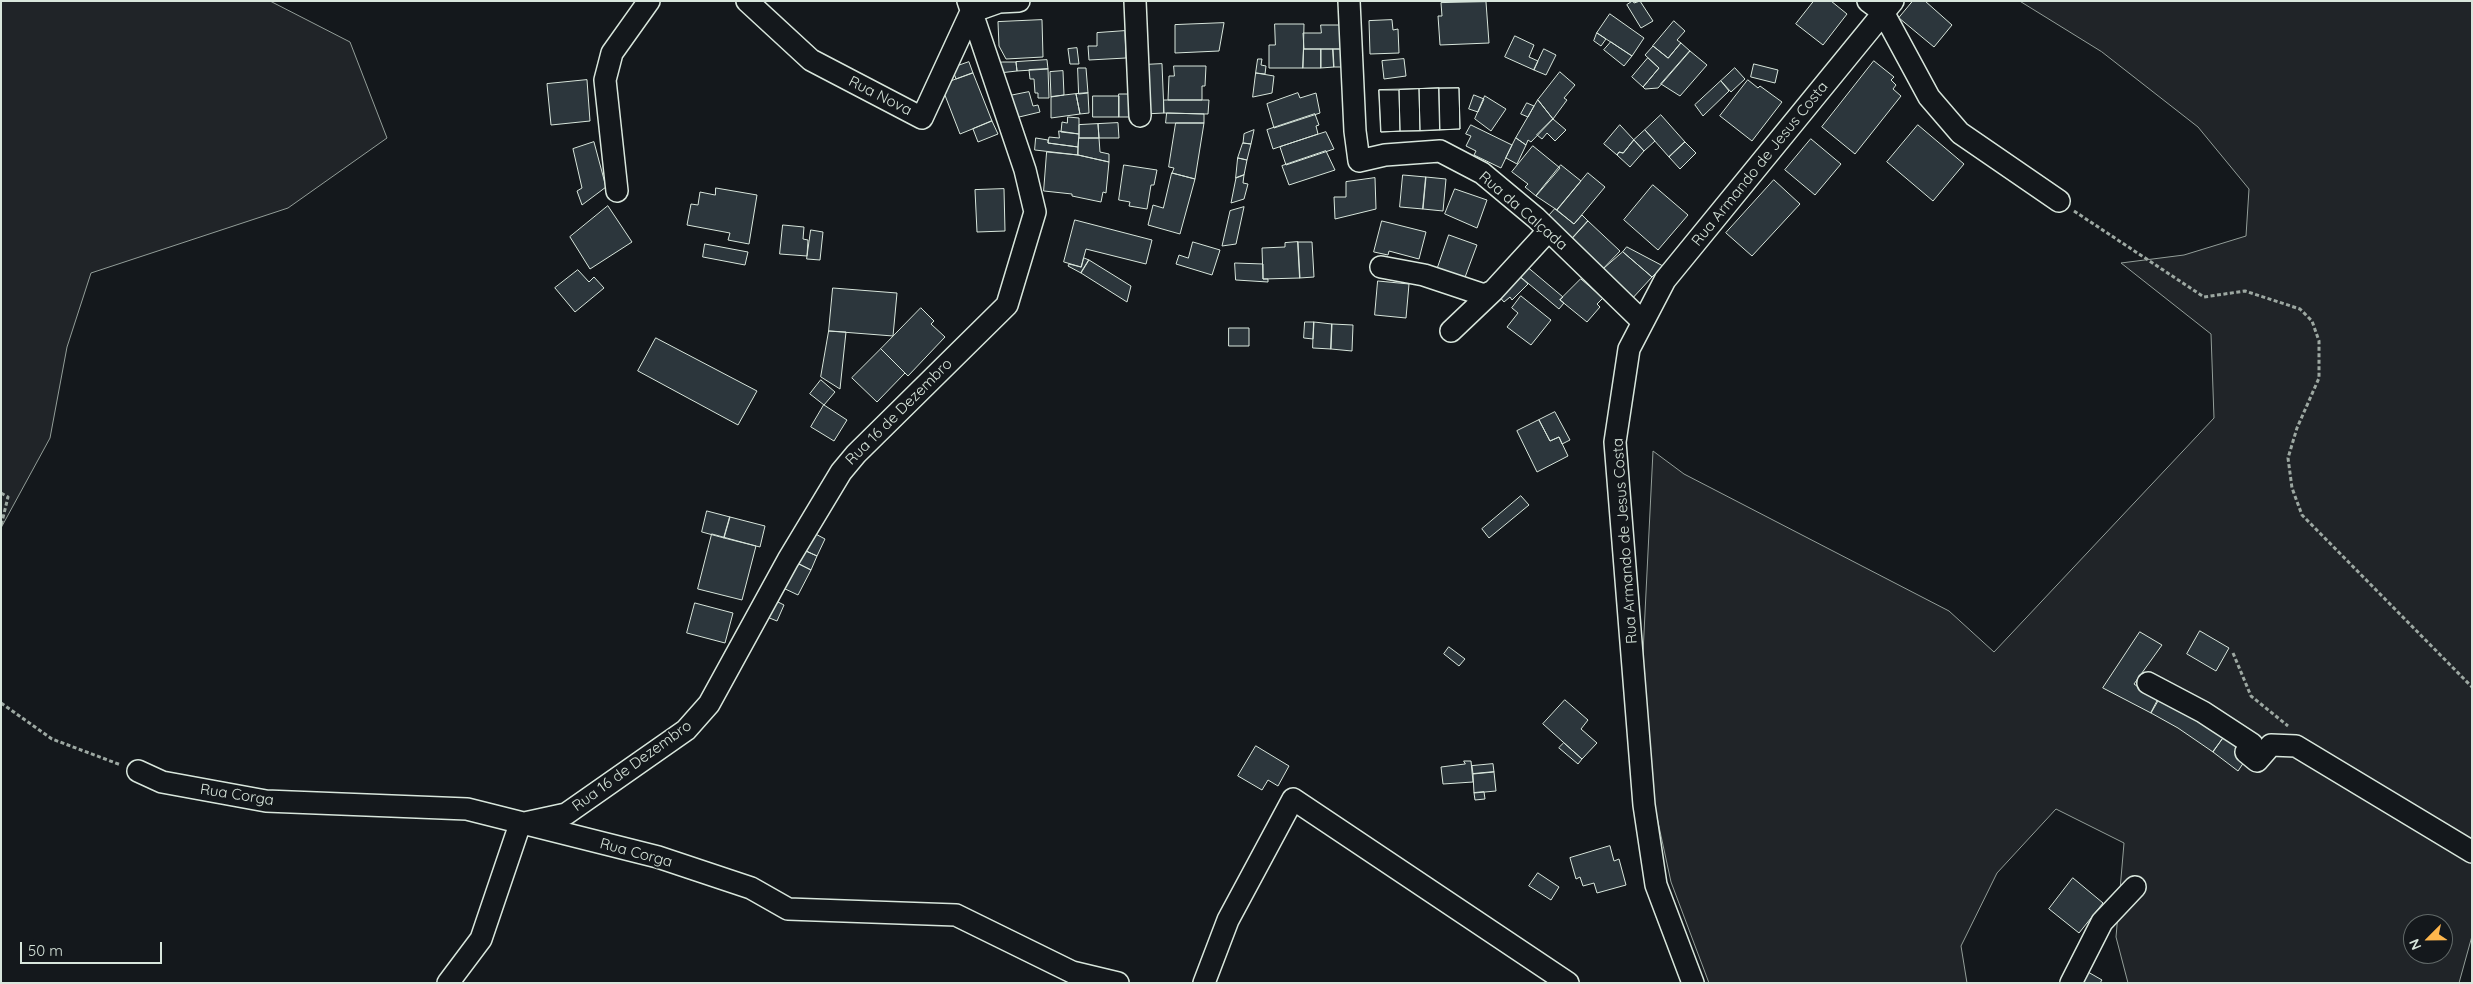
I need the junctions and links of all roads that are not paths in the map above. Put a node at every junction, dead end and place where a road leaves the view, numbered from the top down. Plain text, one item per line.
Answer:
1 (649, 1) edge
2 (747, 1) edge
3 (1019, 1) edge
4 (1135, 1) edge
5 (1349, 1) edge
6 (1881, 5) edge
7 (969, 6) edge
8 (1140, 116) dead end
9 (617, 191) dead end
10 (2059, 201) road end
11 (1548, 231) junction
12 (1381, 267) dead end
13 (1492, 292) junction
14 (1643, 322) junction
15 (1451, 331) dead end
16 (2148, 683) dead end
17 (138, 771) road end
18 (520, 824) junction
19 (2472, 852) edge
20 (2135, 887) dead end
21 (448, 983) edge
22 (1118, 983) edge
23 (1204, 983) edge
24 (1568, 983) edge
25 (1693, 983) edge
26 (2071, 983) edge

1 - 9 street
2 - 7 street, Rua Nova
3 - 7 street
4 - 8 street
5 - 11 street, Rua da Calçada
6 - 10 street
6 - 14 street, Rua Armando de Jesus Costa
7 - 18 street, Rua 16 de Dezembro
11 - 13 street
11 - 14 street, Rua da Calçada
12 - 13 street
13 - 15 street
14 - 25 street, Rua Armando de Jesus Costa
16 - 19 street
17 - 18 street, Rua Corga
18 - 21 street
18 - 22 street, Rua Corga
20 - 26 street
23 - 24 street

